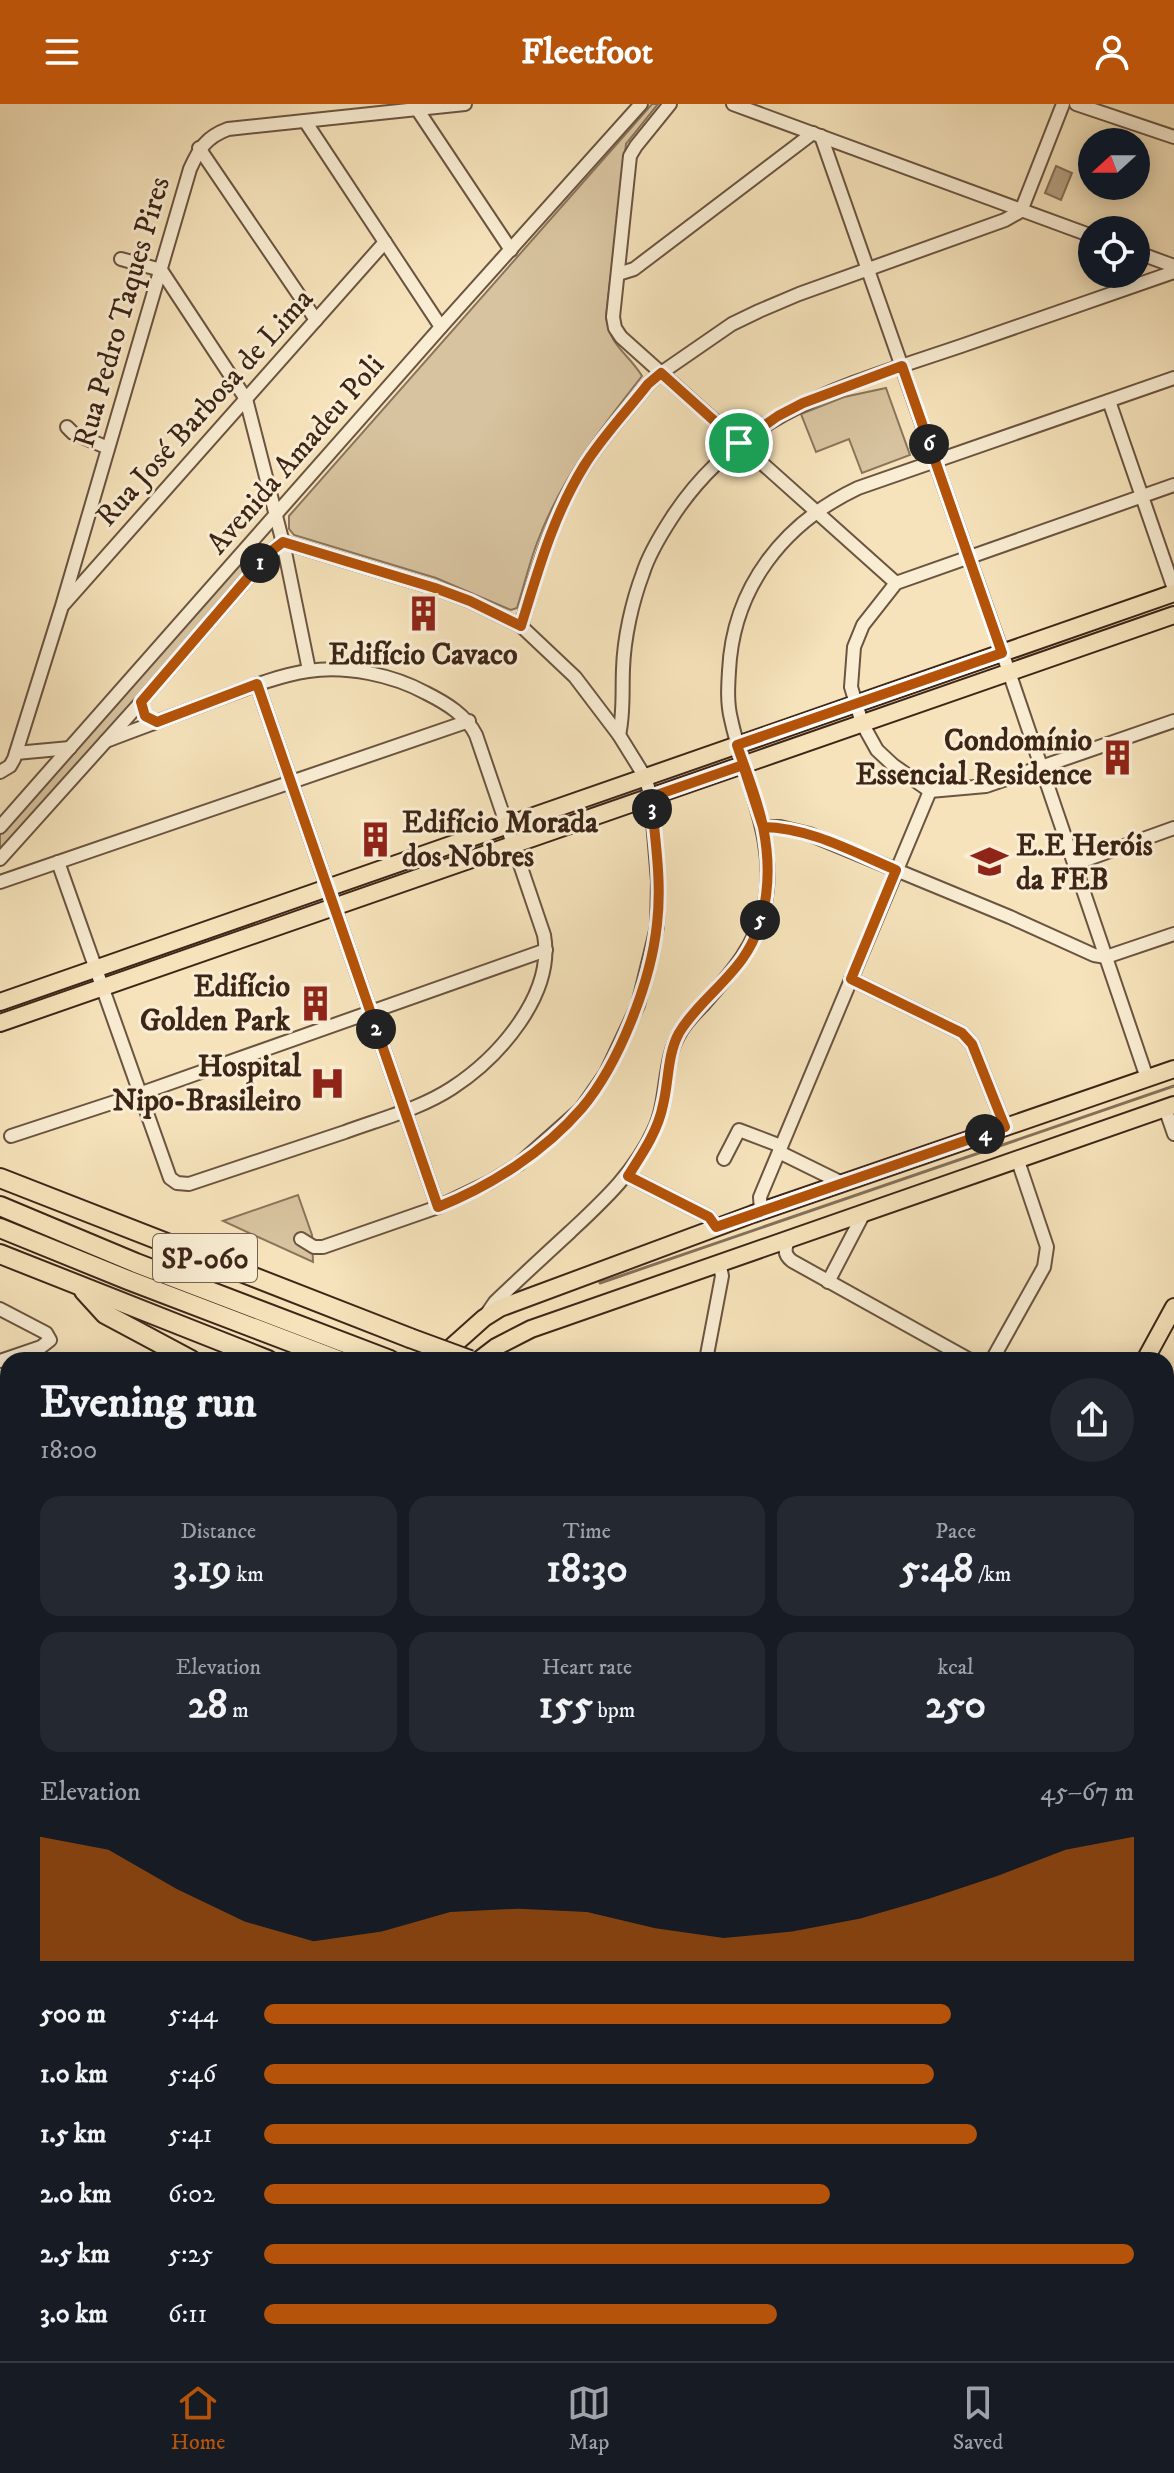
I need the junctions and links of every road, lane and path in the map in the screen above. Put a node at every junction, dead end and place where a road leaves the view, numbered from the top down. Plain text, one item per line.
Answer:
1 (465, 104) edge
2 (641, 104) edge
3 (670, 104) edge
4 (733, 104) edge
5 (1063, 104) edge
6 (1076, 104) edge
7 (417, 109) junction
8 (628, 110) edge
9 (305, 121) junction
10 (817, 135) junction
11 (1174, 137) edge
12 (199, 148) junction
13 (1021, 211) junction
14 (1078, 231) edge
15 (385, 242) junction
16 (511, 250) junction
17 (1150, 257) edge
18 (121, 259) dead end
19 (1174, 266) edge
20 (161, 270) junction
21 (868, 271) junction
22 (1174, 272) edge
23 (618, 274) junction
24 (316, 320) junction
25 (441, 327) junction
26 (902, 366) junction
27 (661, 373) junction
28 (1174, 378) edge
29 (246, 399) junction
30 (1109, 401) junction
31 (67, 427) dead end
32 (739, 443) junction
33 (108, 448) junction
34 (935, 461) junction
35 (1174, 485) edge
36 (1142, 496) junction
37 (816, 511) junction
38 (276, 516) junction
39 (283, 542) junction
40 (253, 543) junction
41 (968, 557) junction
42 (264, 558) junction
43 (896, 583) junction
44 (1174, 591) edge
45 (62, 606) junction
46 (1174, 615) edge
47 (521, 626) junction
48 (1002, 653) junction
49 (309, 670) junction
50 (1009, 672) junction
51 (257, 684) junction
52 (141, 702) junction
53 (855, 704) junction
54 (469, 721) junction
55 (1174, 721) edge
56 (157, 722) junction
57 (862, 723) junction
58 (619, 735) junction
59 (106, 741) junction
60 (737, 745) junction
61 (70, 748) junction
62 (16, 753) junction
63 (743, 765) junction
64 (1041, 768) junction
65 (0, 772) edge
66 (645, 777) junction
67 (290, 782) junction
68 (930, 791) junction
69 (651, 797) junction
70 (507, 825) junction
71 (0, 827) edge
72 (763, 827) junction
73 (1174, 828) edge
74 (513, 845) junction
75 (1, 858) edge
76 (58, 862) junction
77 (1074, 864) junction
78 (896, 870) junction
79 (6, 879) edge
80 (327, 888) junction
81 (334, 907) junction
82 (1174, 934) edge
83 (546, 950) junction
84 (1106, 957) junction
85 (95, 968) junction
86 (851, 979) junction
87 (102, 988) junction
88 (0, 1002) edge
89 (370, 1012) junction
90 (0, 1023) edge
91 (1174, 1069) edge
92 (1147, 1078) junction
93 (140, 1093) junction
94 (1170, 1106) edge
95 (405, 1111) junction
96 (1005, 1127) junction
97 (1174, 1134) edge
98 (11, 1136) dead end
99 (780, 1149) junction
100 (1017, 1158) junction
101 (724, 1159) dead end
102 (628, 1176) junction
103 (0, 1178) edge
104 (842, 1183) junction
105 (0, 1206) edge
106 (438, 1207) junction
107 (761, 1211) junction
108 (865, 1211) junction
109 (716, 1227) junction
110 (0, 1228) edge
111 (789, 1238) junction
112 (301, 1239) dead end
113 (0, 1254) edge
114 (719, 1262) junction
115 (828, 1282) junction
116 (80, 1286) junction
117 (1174, 1307) edge
118 (0, 1309) edge
119 (484, 1318) junction
120 (26, 1352) edge
121 (176, 1352) edge
122 (248, 1352) edge
123 (317, 1352) edge
124 (369, 1352) edge
125 (446, 1352) edge
126 (448, 1352) edge
127 (489, 1352) edge
128 (708, 1352) edge
129 (955, 1352) edge
130 (996, 1352) edge
131 (1149, 1352) edge

1 - 7 street, Rua Pedro Taques Pires
2 - 8 street, Avenida Amadeu Poli
3 - 23 street
4 - 10 street
5 - 13 street
6 - 11 street
7 - 9 street, Rua Pedro Taques Pires
7 - 16 street
8 - 16 street, Avenida Amadeu Poli
9 - 12 street, Rua Pedro Taques Pires
9 - 15 street
10 - 13 street
10 - 21 street
10 - 23 street
12 - 20 street, Rua Pedro Taques Pires
12 - 24 street
13 - 14 street
13 - 21 street
15 - 24 street, Rua José Barbosa de Lima
15 - 25 street
16 - 25 street, Avenida Amadeu Poli
17 - 19 street
18 - 20 street
20 - 29 street
20 - 33 street, Rua Pedro Taques Pires
21 - 26 street
21 - 27 street
22 - 26 street
23 - 27 street
24 - 29 street, Rua José Barbosa de Lima
25 - 38 street, Avenida Amadeu Poli
26 - 32 street
26 - 34 street
27 - 32 street
27 - 47 street
28 - 30 street
29 - 38 street
29 - 45 street, Rua José Barbosa de Lima
30 - 34 street
30 - 36 street
31 - 33 street
32 - 37 street
32 - 58 street
33 - 45 street, Rua Pedro Taques Pires
34 - 37 street
34 - 41 street
35 - 36 street
36 - 41 street
36 - 44 street
37 - 43 street
37 - 60 street
38 - 39 street
38 - 40 street, Avenida Amadeu Poli
39 - 42 street, Avenida Amadeu Poli
39 - 47 street
39 - 49 street
40 - 42 street
40 - 61 street, Avenida Amadeu Poli
41 - 43 street
41 - 48 street
42 - 52 street, Avenida Amadeu Poli
43 - 53 street
44 - 48 main road
45 - 62 street, Rua Pedro Taques Pires
46 - 50 main road
47 - 58 street
48 - 50 street
48 - 53 main road
49 - 51 street
49 - 54 street
50 - 57 main road
50 - 64 street
51 - 56 street
51 - 67 street
52 - 56 street
52 - 59 street, Avenida Amadeu Poli
53 - 57 street
53 - 60 main road
54 - 67 street
54 - 70 street
55 - 64 street
56 - 59 street
57 - 63 main road
57 - 68 street
58 - 66 street
59 - 75 street, Avenida Amadeu Poli
60 - 63 street
60 - 66 main road
61 - 62 street
61 - 71 street, Avenida Amadeu Poli
62 - 65 street
63 - 69 main road
63 - 72 street
64 - 68 street
64 - 77 street
66 - 69 street
66 - 70 main road
67 - 76 street
67 - 80 street
68 - 78 street
69 - 74 main road
69 - 106 street
70 - 74 street
70 - 80 main road
72 - 78 street
72 - 102 street
73 - 77 street
74 - 81 main road
74 - 83 street
75 - 79 street
76 - 79 street
76 - 85 street
77 - 84 street
78 - 84 street
78 - 86 street
80 - 81 street
80 - 85 main road
81 - 87 main road
81 - 89 street
82 - 84 street
83 - 89 street
83 - 95 street
84 - 92 street
85 - 87 street
85 - 88 main road
86 - 96 street
86 - 99 street
87 - 90 main road
87 - 93 street
89 - 93 street
89 - 95 street
91 - 92 main road
92 - 96 main road
93 - 95 street
93 - 98 street
94 - 97 street
94 - 100 main road
95 - 106 street
96 - 104 main road
99 - 101 street
99 - 104 street
99 - 107 street
100 - 108 main road
100 - 130 street
102 - 109 street
102 - 119 street
103 - 126 highway, SP-060, bridge
104 - 107 main road
105 - 124 highway, SP-060
106 - 112 street
107 - 109 main road
108 - 111 main road
108 - 115 street
109 - 119 main road
110 - 123 highway, SP-060
111 - 114 main road
111 - 115 street
113 - 116 highway, SP-060
114 - 127 main road
114 - 128 street
115 - 129 street
116 - 121 highway
116 - 122 highway, SP-060
117 - 131 main road
118 - 120 street
119 - 125 main road

